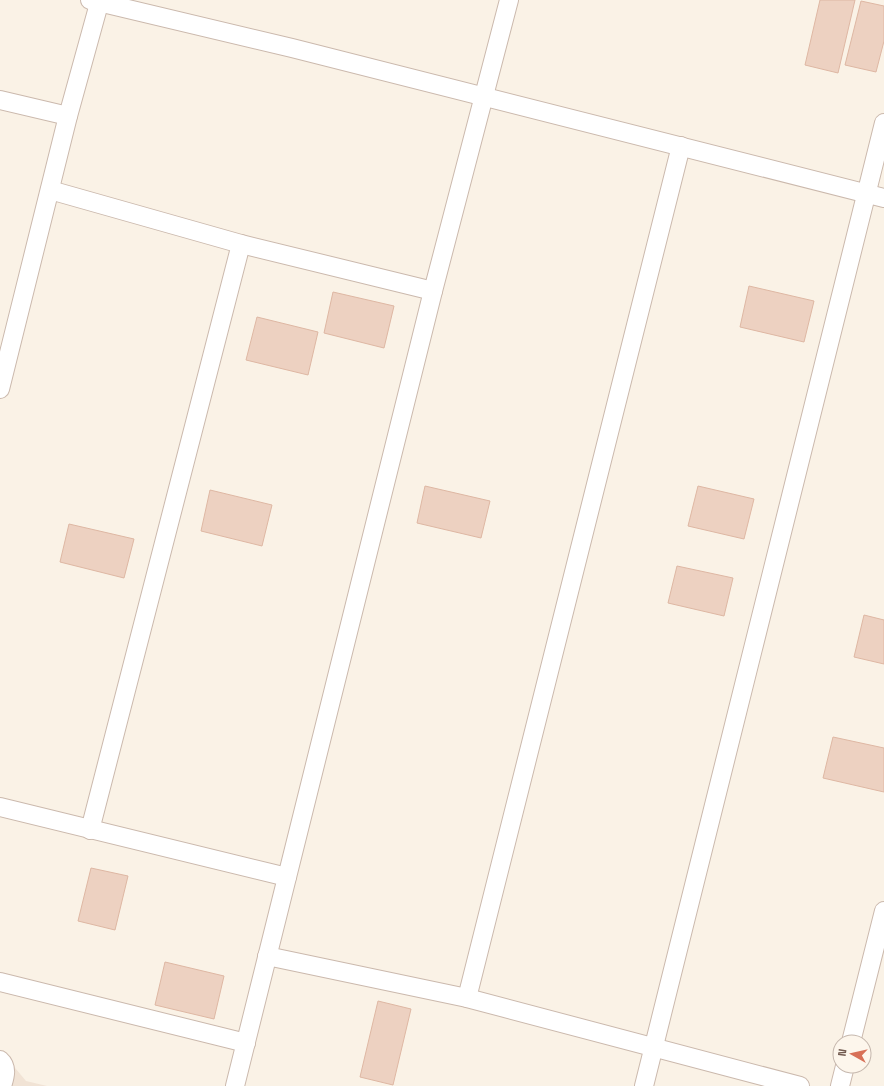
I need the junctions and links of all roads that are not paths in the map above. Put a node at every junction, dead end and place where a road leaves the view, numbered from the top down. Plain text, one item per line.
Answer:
1 (508, 0) edge
2 (97, 1) edge
3 (484, 96) junction
4 (0, 100) edge
5 (68, 116) junction
6 (884, 123) edge
7 (681, 146) junction
8 (50, 190) junction
9 (866, 193) junction
10 (884, 198) edge
11 (241, 244) junction
12 (433, 291) junction
13 (0, 389) edge
14 (0, 807) edge
15 (90, 830) junction
16 (287, 877) junction
17 (884, 911) edge
18 (267, 956) junction
19 (0, 982) edge
20 (467, 998) junction
21 (853, 1034) edge
22 (246, 1043) junction
23 (653, 1047) junction
24 (0, 1060) edge
25 (843, 1074) edge
26 (2, 1086) edge
27 (235, 1086) edge
28 (644, 1086) edge
29 (800, 1086) edge
30 (840, 1086) edge

1 - 3 street
2 - 3 street
2 - 5 street
3 - 7 street
3 - 12 street
4 - 5 street
5 - 8 street
6 - 9 street
7 - 9 street
7 - 20 street
8 - 11 street
8 - 13 street
9 - 10 street
9 - 23 street
11 - 12 street
11 - 15 street
12 - 16 street
14 - 15 street
15 - 16 street
16 - 18 street
17 - 21 street
18 - 20 street
18 - 22 street
19 - 22 street
20 - 23 street
22 - 27 street
23 - 28 street
23 - 29 street
24 - 26 street
25 - 30 street

